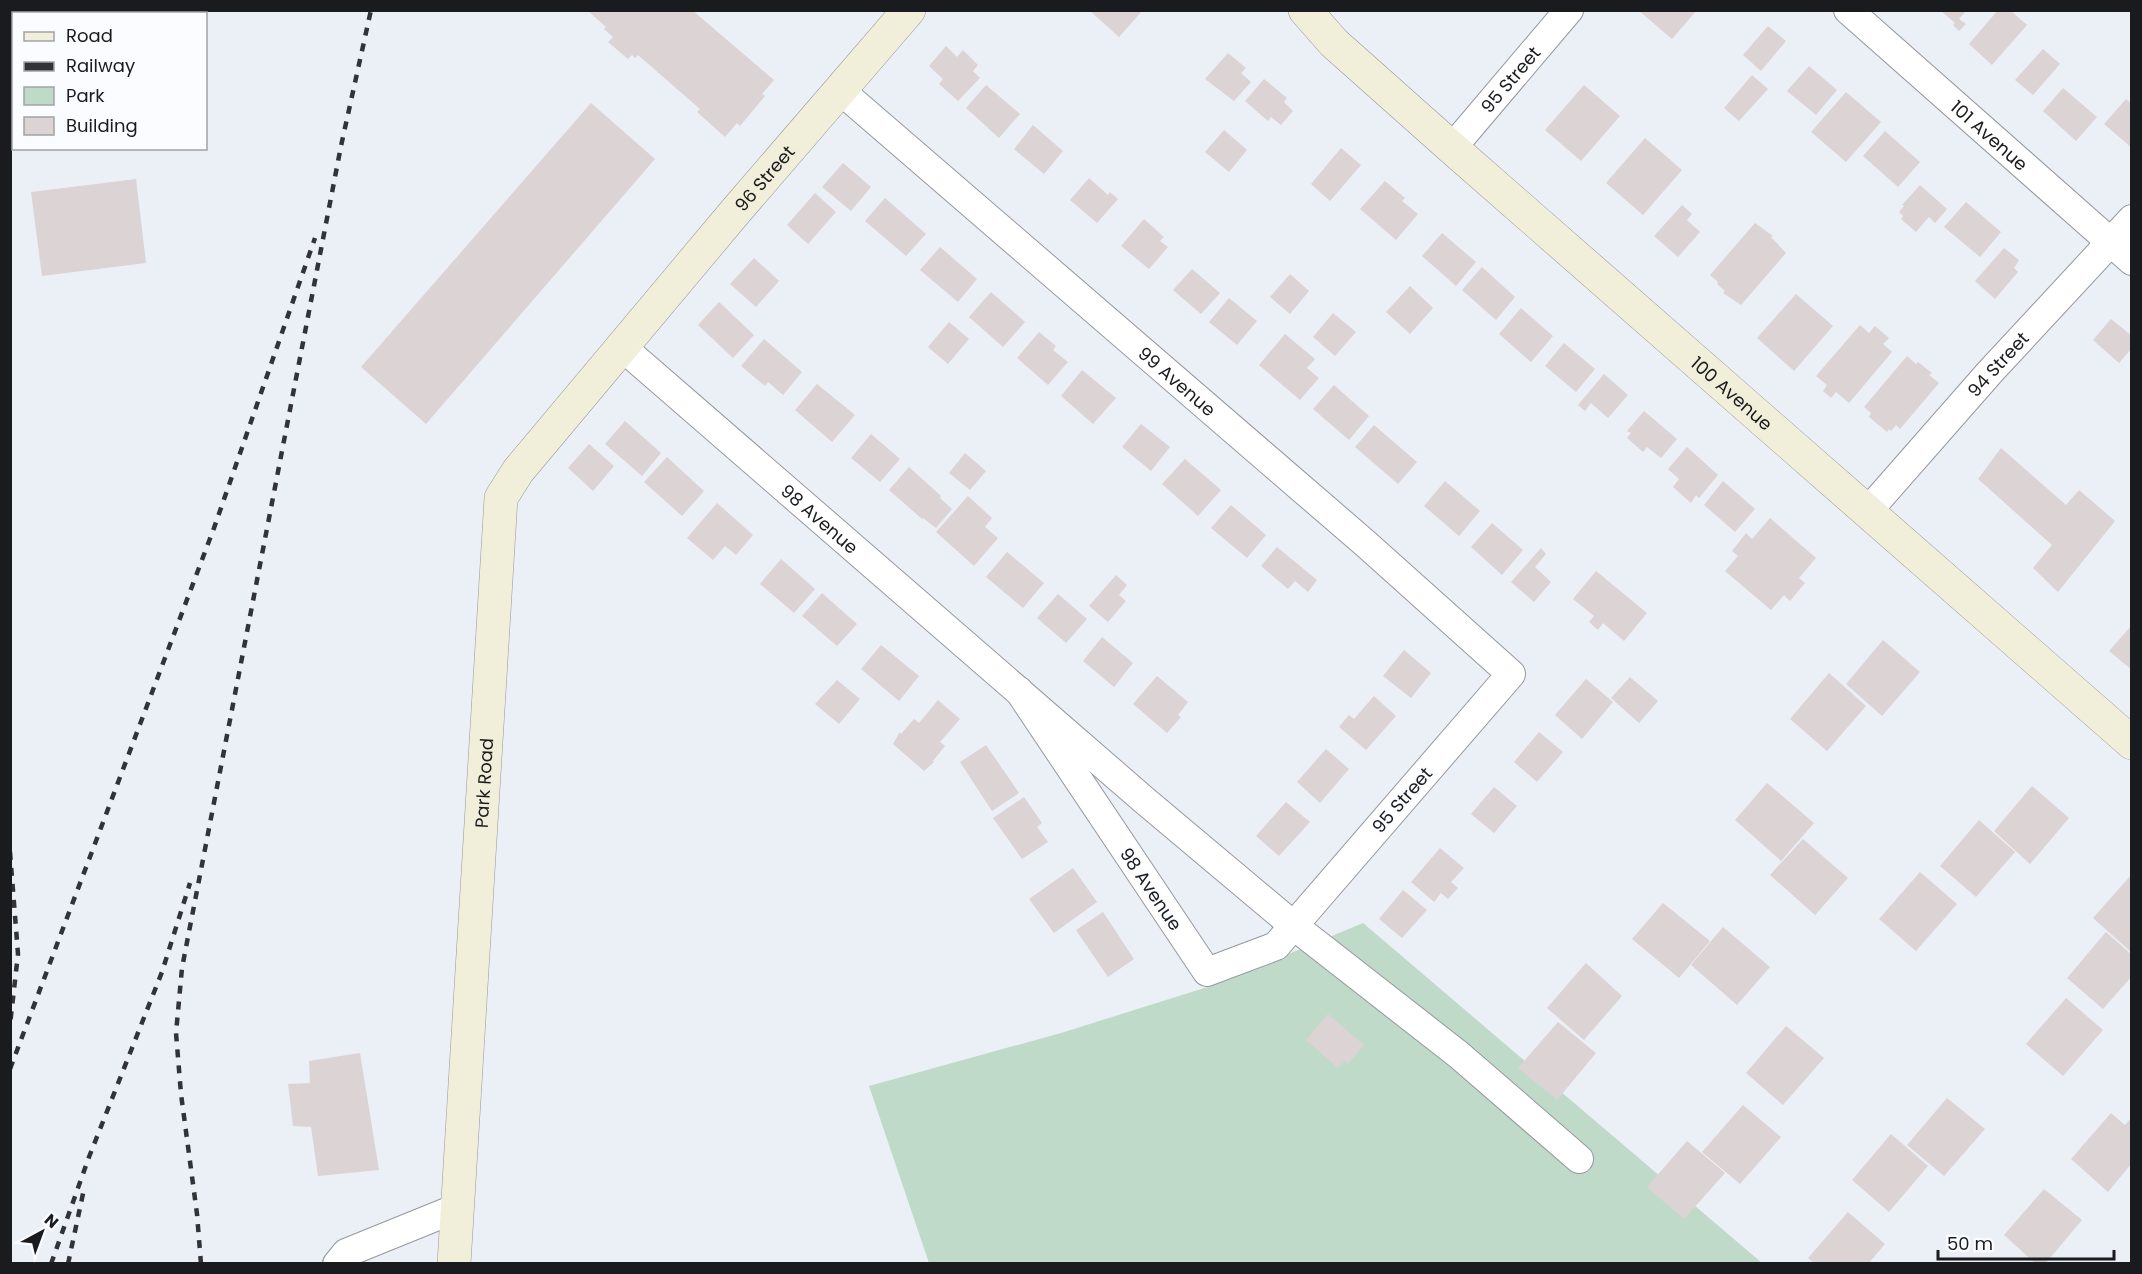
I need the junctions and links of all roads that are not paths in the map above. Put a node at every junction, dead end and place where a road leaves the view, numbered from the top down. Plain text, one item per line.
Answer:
1 (909, 10) edge
2 (1279, 10) edge
3 (1305, 10) edge
4 (1569, 10) edge
5 (1848, 10) edge
6 (1334, 43) junction
7 (841, 91) junction
8 (1452, 148) junction
9 (2132, 219) edge
10 (2121, 252) edge
11 (622, 346) junction
12 (1868, 512) junction
13 (1511, 674) joint
14 (1019, 691) junction
15 (2132, 744) edge
16 (1294, 926) junction
17 (1579, 1159) dead end
18 (457, 1208) junction
19 (337, 1263) edge
20 (454, 1263) edge

1 - 7 street, 96 Street
2 - 6 street, 100 Avenue
3 - 6 street, 100 Avenue
4 - 8 street, 95 Street
5 - 10 street, 101 Avenue
6 - 8 street, 100 Avenue
7 - 11 street, 96 Street
7 - 13 street, 99 Avenue
8 - 12 street, 100 Avenue
9 - 10 street, 94 Street
10 - 12 street, 94 Street
11 - 14 street, 98 Avenue
11 - 18 street, Park Road
12 - 15 street, 100 Avenue
13 - 16 street, 95 Street
14 - 16 street, 98 Avenue
14 - 16 street, 98 Avenue
16 - 17 street, 98 Avenue
18 - 19 street
18 - 20 street, Park Road

